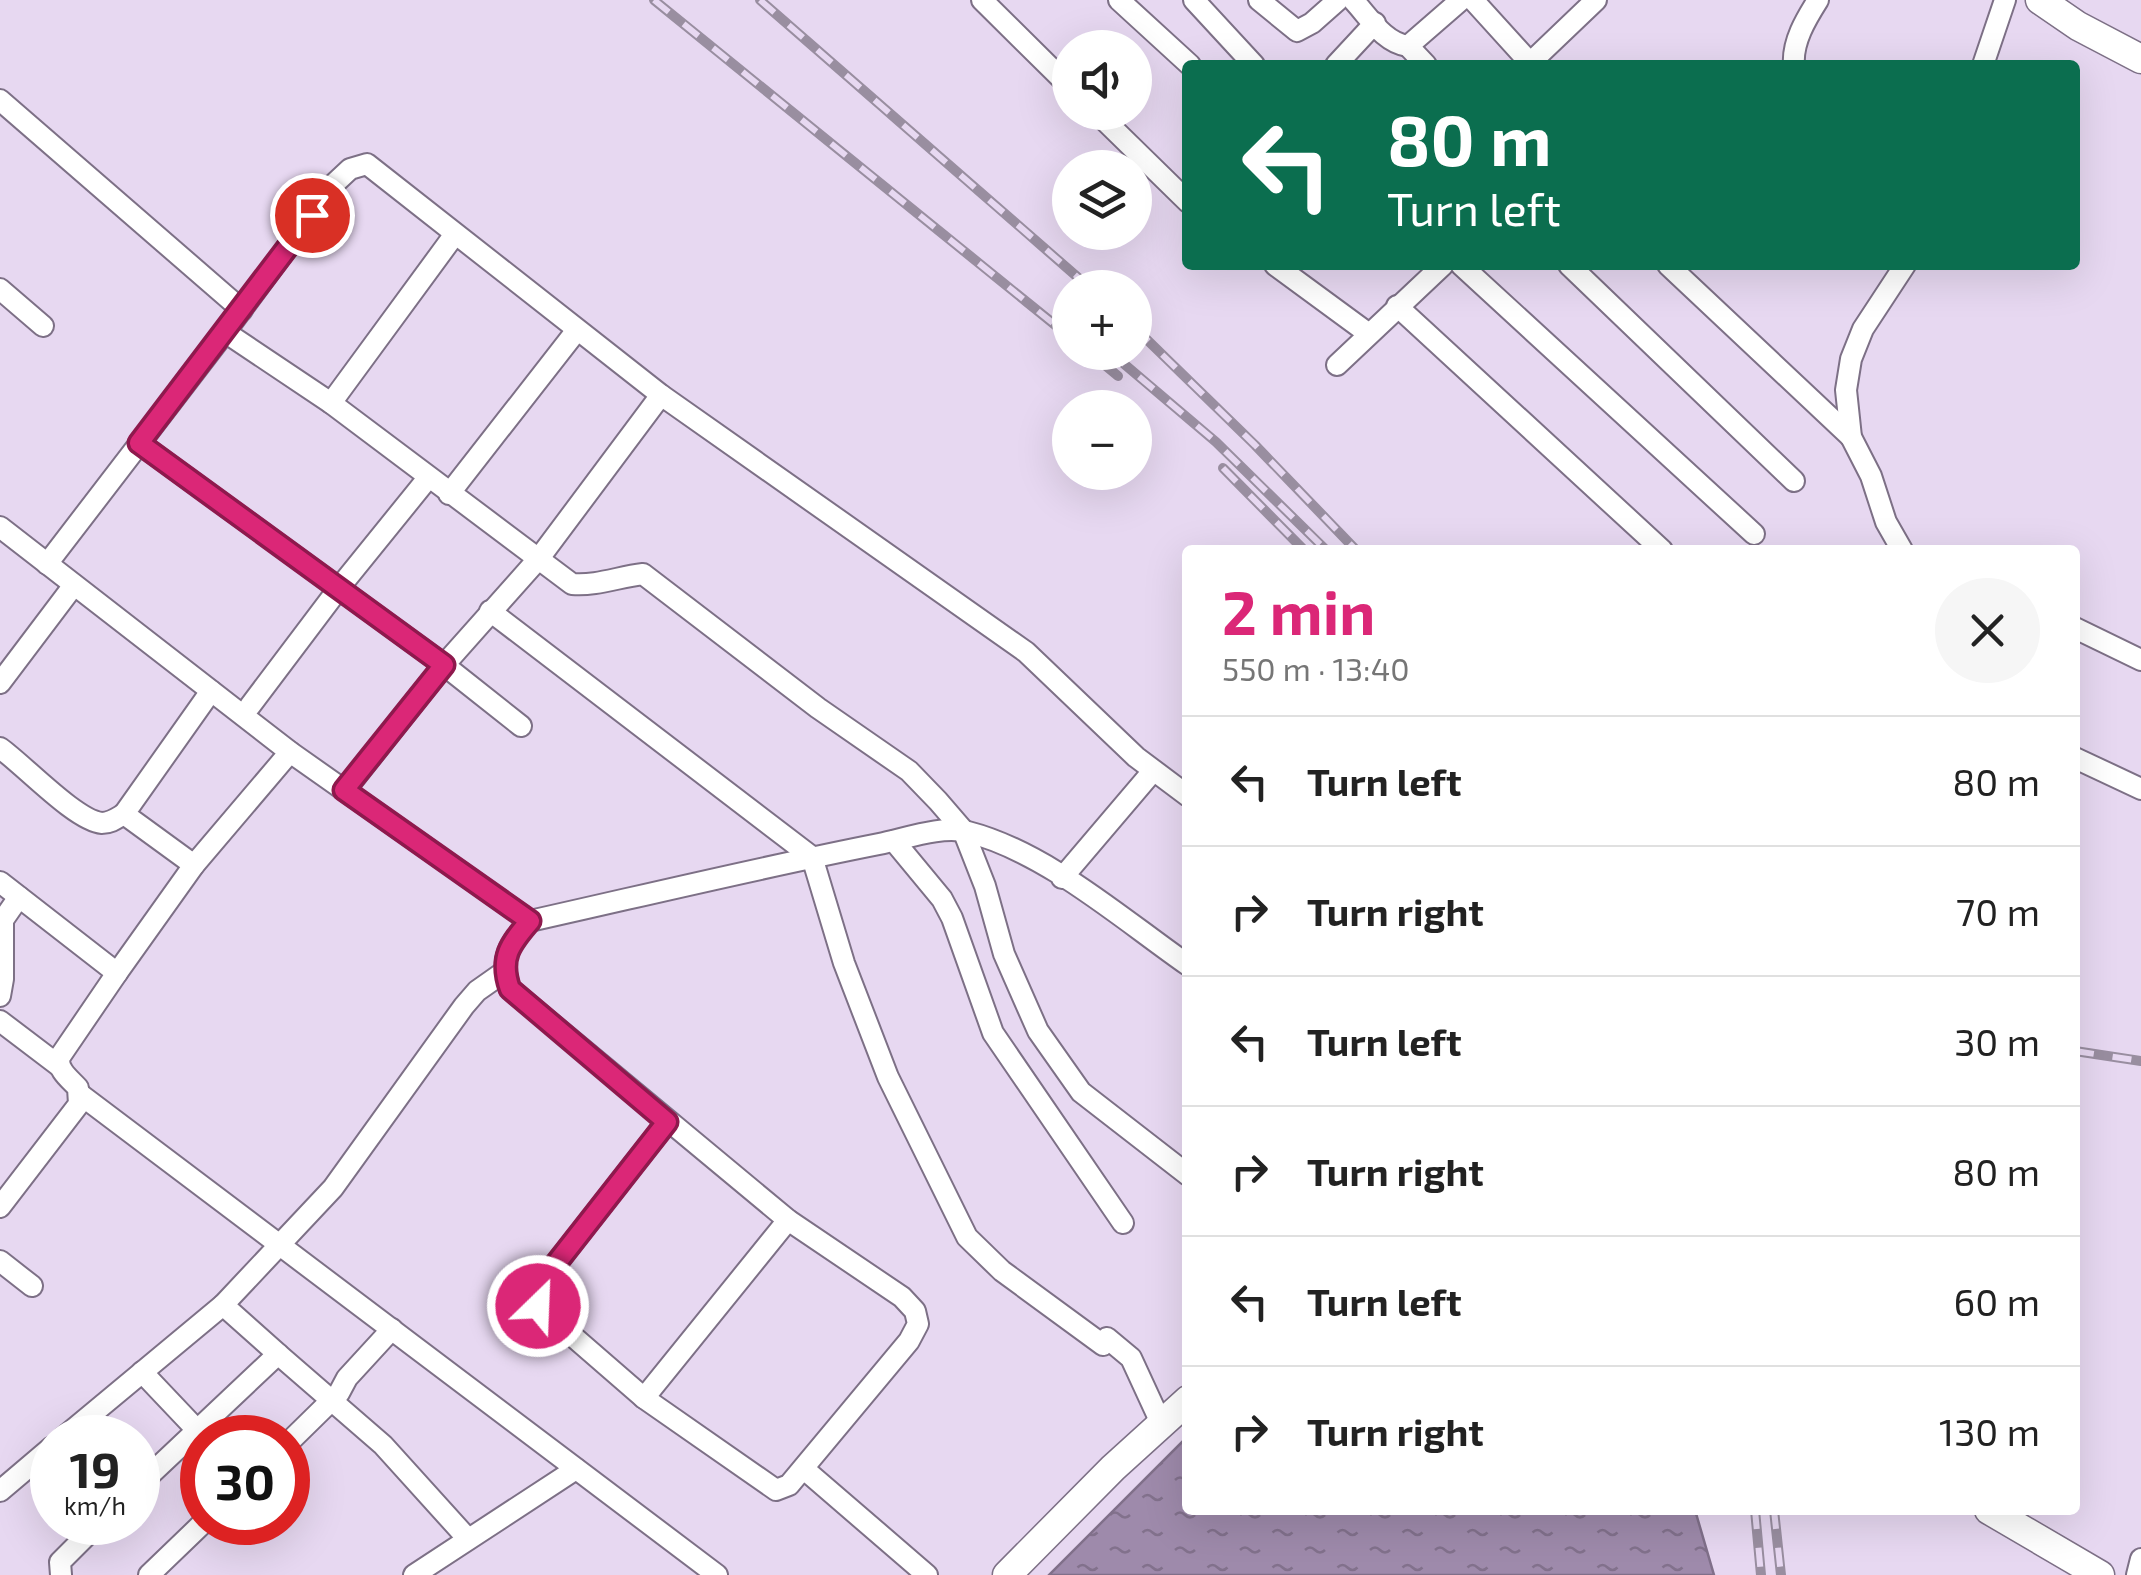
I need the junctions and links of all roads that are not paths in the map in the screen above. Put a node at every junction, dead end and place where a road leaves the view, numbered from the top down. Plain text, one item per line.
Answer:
1 (982, 0) edge
2 (1119, 0) edge
3 (1194, 0) edge
4 (1259, 0) edge
5 (1338, 0) edge
6 (1352, 0) edge
7 (1462, 0) edge
8 (1474, 0) edge
9 (1596, 0) edge
10 (1818, 0) edge
11 (2005, 0) edge
12 (2040, 0) edge
13 (1375, 24) junction
14 (1408, 46) junction
15 (2141, 58) edge
16 (1185, 60) edge
17 (1249, 60) edge
18 (1341, 60) edge
19 (1421, 60) edge
20 (1527, 60) edge
21 (1535, 60) edge
22 (1794, 60) edge
23 (1984, 60) edge
24 (1052, 69) edge
25 (0, 100) edge
26 (1115, 130) edge
27 (1182, 195) edge
28 (455, 234) junction
29 (1282, 270) edge
30 (1438, 270) edge
31 (1467, 270) edge
32 (1573, 270) edge
33 (1673, 270) edge
34 (1901, 270) edge
35 (0, 290) edge
36 (1398, 306) junction
37 (242, 310) junction
38 (43, 326) dead end
39 (577, 330) junction
40 (225, 332) junction
41 (1369, 334) junction
42 (1337, 365) dead end
43 (661, 395) junction
44 (331, 404) junction
45 (1851, 437) junction
46 (139, 443) junction
47 (428, 478) junction
48 (1794, 482) dead end
49 (449, 494) junction
50 (0, 527) edge
51 (1754, 534) dead end
52 (1657, 545) edge
53 (1899, 545) edge
54 (540, 557) junction
55 (46, 564) junction
56 (74, 585) junction
57 (339, 588) junction
58 (490, 611) junction
59 (2080, 630) edge
60 (2141, 660) edge
61 (444, 665) junction
62 (0, 683) edge
63 (211, 691) junction
64 (250, 706) dead end
65 (521, 726) dead end
66 (0, 748) edge
67 (290, 752) junction
68 (2080, 760) edge
69 (1153, 771) junction
70 (2141, 789) edge
71 (344, 790) junction
72 (1182, 792) edge
73 (124, 814) junction
74 (963, 830) junction
75 (914, 837) junction
76 (812, 857) junction
77 (194, 866) junction
78 (1062, 878) junction
79 (0, 882) edge
80 (19, 897) junction
81 (530, 921) junction
82 (1182, 961) edge
83 (117, 972) junction
84 (504, 972) junction
85 (0, 996) edge
86 (0, 1021) edge
87 (58, 1065) junction
88 (81, 1095) junction
89 (667, 1122) junction
90 (1182, 1170) edge
91 (0, 1207) edge
92 (788, 1220) junction
93 (1124, 1222) dead end
94 (278, 1242) junction
95 (0, 1261) edge
96 (32, 1286) dead end
97 (223, 1305) junction
98 (392, 1328) junction
99 (278, 1354) junction
100 (142, 1372) junction
101 (644, 1398) junction
102 (332, 1400) junction
103 (1182, 1405) edge
104 (91, 1415) edge
105 (183, 1415) edge
106 (213, 1415) edge
107 (310, 1421) edge
108 (1161, 1423) junction
109 (180, 1446) edge
110 (160, 1465) edge
111 (30, 1466) edge
112 (804, 1468) junction
113 (576, 1470) junction
114 (0, 1492) edge
115 (1998, 1515) edge
116 (468, 1540) junction
117 (77, 1545) edge
118 (180, 1545) edge
119 (2141, 1559) edge
120 (61, 1575) edge
121 (148, 1575) edge
122 (414, 1575) edge
123 (717, 1575) edge
124 (927, 1575) edge
125 (1007, 1575) edge
126 (2100, 1575) edge
127 (2137, 1575) edge

1 - 24 street
2 - 16 street
3 - 17 street
4 - 5 street
6 - 13 street
7 - 14 street
8 - 20 street
9 - 21 street
10 - 22 street
11 - 23 street
12 - 15 main road
13 - 14 street
13 - 18 street
14 - 19 street
25 - 37 street
26 - 27 street
28 - 37 street
28 - 39 street
28 - 44 street
29 - 41 street
30 - 36 street
31 - 51 street
32 - 48 street
33 - 45 street
34 - 45 street
35 - 38 street
36 - 41 street
36 - 52 street
37 - 40 street
39 - 43 street
39 - 49 street
40 - 44 street
40 - 46 street
41 - 42 street
43 - 54 street
43 - 69 street
44 - 47 street
45 - 53 street
46 - 55 street
46 - 57 street
47 - 49 street
47 - 57 street
49 - 54 street
50 - 55 street
54 - 58 street
54 - 74 street
55 - 56 street
56 - 62 street
56 - 63 street
57 - 61 street
57 - 64 street
58 - 61 street
58 - 76 street
59 - 60 street
61 - 65 street
61 - 71 street
63 - 67 street
63 - 73 street
66 - 73 street
67 - 71 street
67 - 77 street
68 - 70 street
69 - 72 street
69 - 78 street
71 - 81 street
73 - 77 street
74 - 75 street
74 - 78 street
74 - 90 street
75 - 76 street
75 - 93 street
76 - 81 street
76 - 108 street
77 - 83 street
78 - 82 street
79 - 80 street
80 - 83 street
80 - 85 street
81 - 84 street
83 - 87 street
84 - 89 street
84 - 94 street
86 - 87 street
87 - 88 street
88 - 91 street
88 - 94 street
89 - 92 street
89 - 101 street
92 - 101 street
92 - 112 street
94 - 97 street
94 - 98 street
95 - 96 street
97 - 99 street
97 - 100 street
98 - 102 street
98 - 113 street
99 - 102 street
99 - 106 street
100 - 104 street
100 - 105 street
101 - 112 street
102 - 107 street
102 - 116 street
103 - 108 main road
108 - 125 main road
109 - 110 street
111 - 114 street
112 - 124 street
113 - 116 street
113 - 123 street
115 - 126 main road
116 - 122 street
117 - 120 street
118 - 121 street
119 - 127 street

